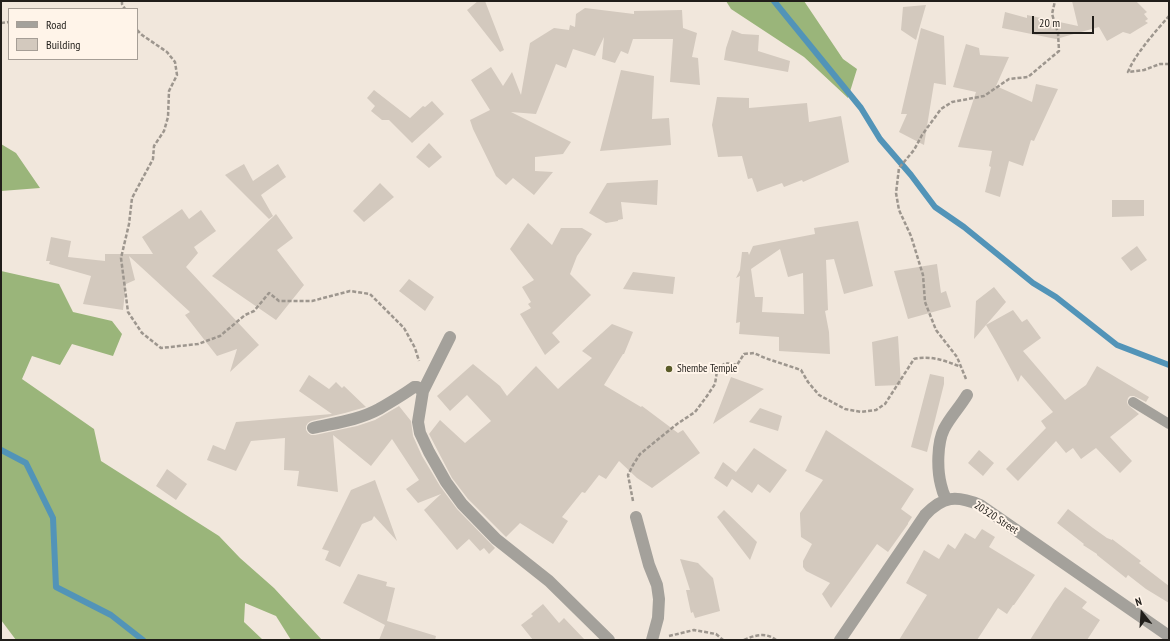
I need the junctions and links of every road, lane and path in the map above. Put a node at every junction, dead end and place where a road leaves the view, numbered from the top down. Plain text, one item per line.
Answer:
1 (1055, 1) edge
2 (1169, 16) edge
3 (138, 31) edge
4 (1169, 64) edge
5 (450, 337) dead end
6 (962, 368) junction
7 (418, 389) junction
8 (967, 395) joint
9 (1133, 402) dead end
10 (1169, 424) edge
11 (313, 428) dead end
12 (946, 500) junction
13 (636, 517) joint
14 (668, 636) dead end
15 (1169, 636) edge
16 (609, 640) edge
17 (652, 640) edge
18 (723, 640) edge
19 (744, 640) edge
20 (776, 640) edge
21 (840, 640) edge

1 - 6 path
2 - 4 path
3 - 7 path
5 - 7 street
6 - 8 path
6 - 13 path
7 - 11 street
7 - 16 street
8 - 12 street
9 - 10 lane
12 - 15 street, 20320 Street
12 - 21 street, 20320 Street
13 - 17 street
14 - 18 path
19 - 20 path

